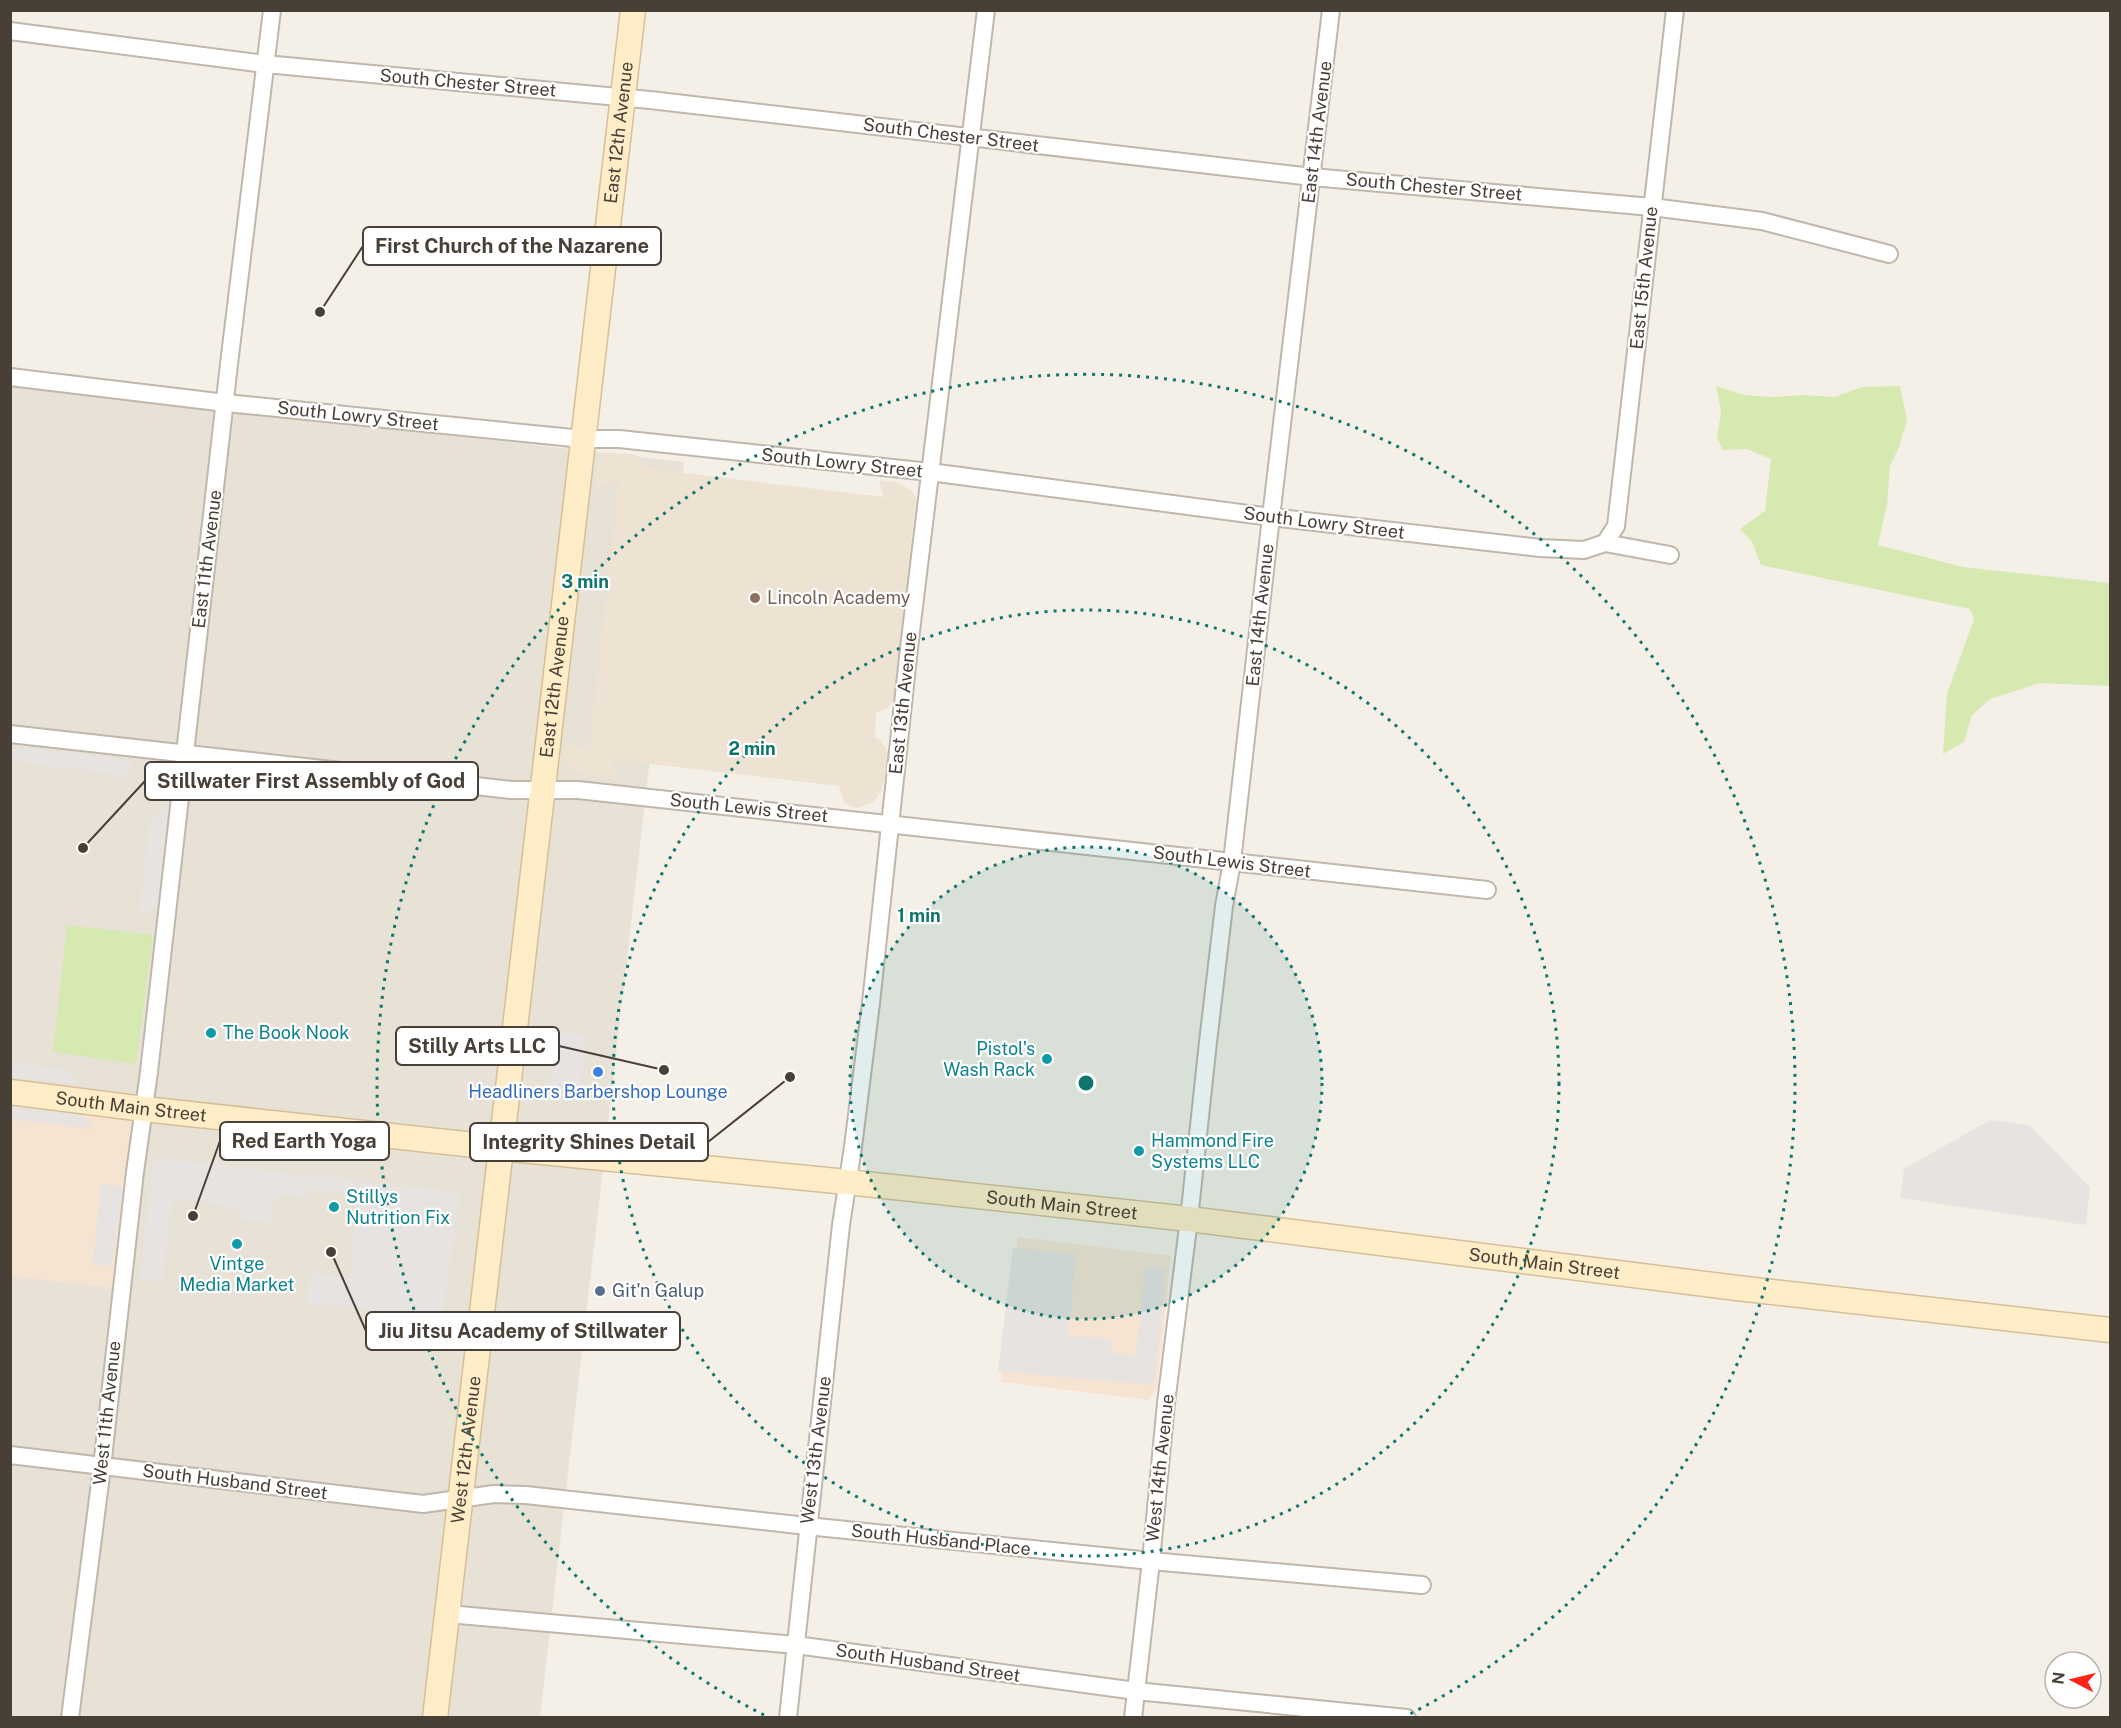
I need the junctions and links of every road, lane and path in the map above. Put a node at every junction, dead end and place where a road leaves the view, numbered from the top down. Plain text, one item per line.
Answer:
1 (272, 10) edge
2 (633, 10) edge
3 (986, 10) edge
4 (1331, 10) edge
5 (1675, 10) edge
6 (10, 31) edge
7 (265, 64) junction
8 (623, 97) junction
9 (971, 137) junction
10 (1312, 177) junction
11 (1652, 207) junction
12 (1889, 254) dead end
13 (10, 377) edge
14 (226, 403) junction
15 (583, 439) junction
16 (930, 472) junction
17 (1270, 517) junction
18 (1605, 543) junction
19 (1670, 555) dead end
20 (10, 734) edge
21 (185, 753) junction
22 (542, 790) junction
23 (890, 824) junction
24 (1232, 862) junction
25 (1486, 890) dead end
26 (10, 1092) edge
27 (144, 1108) junction
28 (502, 1148) junction
29 (847, 1182) junction
30 (1189, 1220) junction
31 (2110, 1330) edge
32 (10, 1455) edge
33 (102, 1467) junction
34 (460, 1499) junction
35 (807, 1526) junction
36 (1151, 1561) junction
37 (1422, 1585) dead end
38 (448, 1614) junction
39 (796, 1646) junction
40 (1136, 1691) junction
41 (70, 1718) edge
42 (435, 1718) edge
43 (788, 1718) edge
44 (1133, 1718) edge
45 (1407, 1718) edge

1 - 7 street, East 11th Avenue
2 - 8 main road, East 12th Avenue
3 - 9 street, East 13th Avenue
4 - 10 street, East 14th Avenue
5 - 11 street, East 15th Avenue
6 - 7 street, South Chester Street
7 - 8 street, South Chester Street
7 - 14 street, East 11th Avenue
8 - 9 street, South Chester Street
8 - 15 main road, East 12th Avenue
9 - 10 street, South Chester Street
9 - 16 street, East 13th Avenue
10 - 11 street, South Chester Street
10 - 17 street, East 14th Avenue
11 - 12 street, South Chester Street
11 - 18 street, East 15th Avenue
13 - 14 street, South Lowry Street
14 - 15 street, South Lowry Street
14 - 21 street, East 11th Avenue
15 - 16 street, South Lowry Street
15 - 22 main road, East 12th Avenue
16 - 17 street, South Lowry Street
16 - 23 street, East 13th Avenue
17 - 18 street, South Lowry Street
17 - 24 street, East 14th Avenue
18 - 19 street, South Lowry Street
20 - 21 street, South Lewis Street
21 - 22 street, South Lewis Street
21 - 27 street, East 11th Avenue
22 - 23 street, South Lewis Street
22 - 28 main road, East 12th Avenue
23 - 24 street, South Lewis Street
23 - 29 street, East 13th Avenue
24 - 25 street, South Lewis Street
24 - 30 street, East 14th Avenue
26 - 27 main road, South Main Street
27 - 28 main road, South Main Street
27 - 33 street, West 11th Avenue
28 - 29 main road, South Main Street
28 - 34 main road, West 12th Avenue
29 - 30 main road, South Main Street
29 - 35 street, West 13th Avenue
30 - 31 main road, South Main Street
30 - 36 street, West 14th Avenue
32 - 33 street, South Husband Street
33 - 34 street, South Husband Street
33 - 41 street, West 11th Avenue
34 - 35 street, South Husband Place
34 - 38 main road, West 12th Avenue
35 - 36 street, South Husband Place
35 - 39 street, West 13th Avenue
36 - 37 street, South Husband Place
36 - 40 street, West 14th Avenue
38 - 39 street, South Husband Street
38 - 42 main road, West 12th Avenue
39 - 40 street, South Husband Street
39 - 43 street, West 13th Avenue
40 - 44 street, West 14th Avenue
40 - 45 street, South Husband Street

